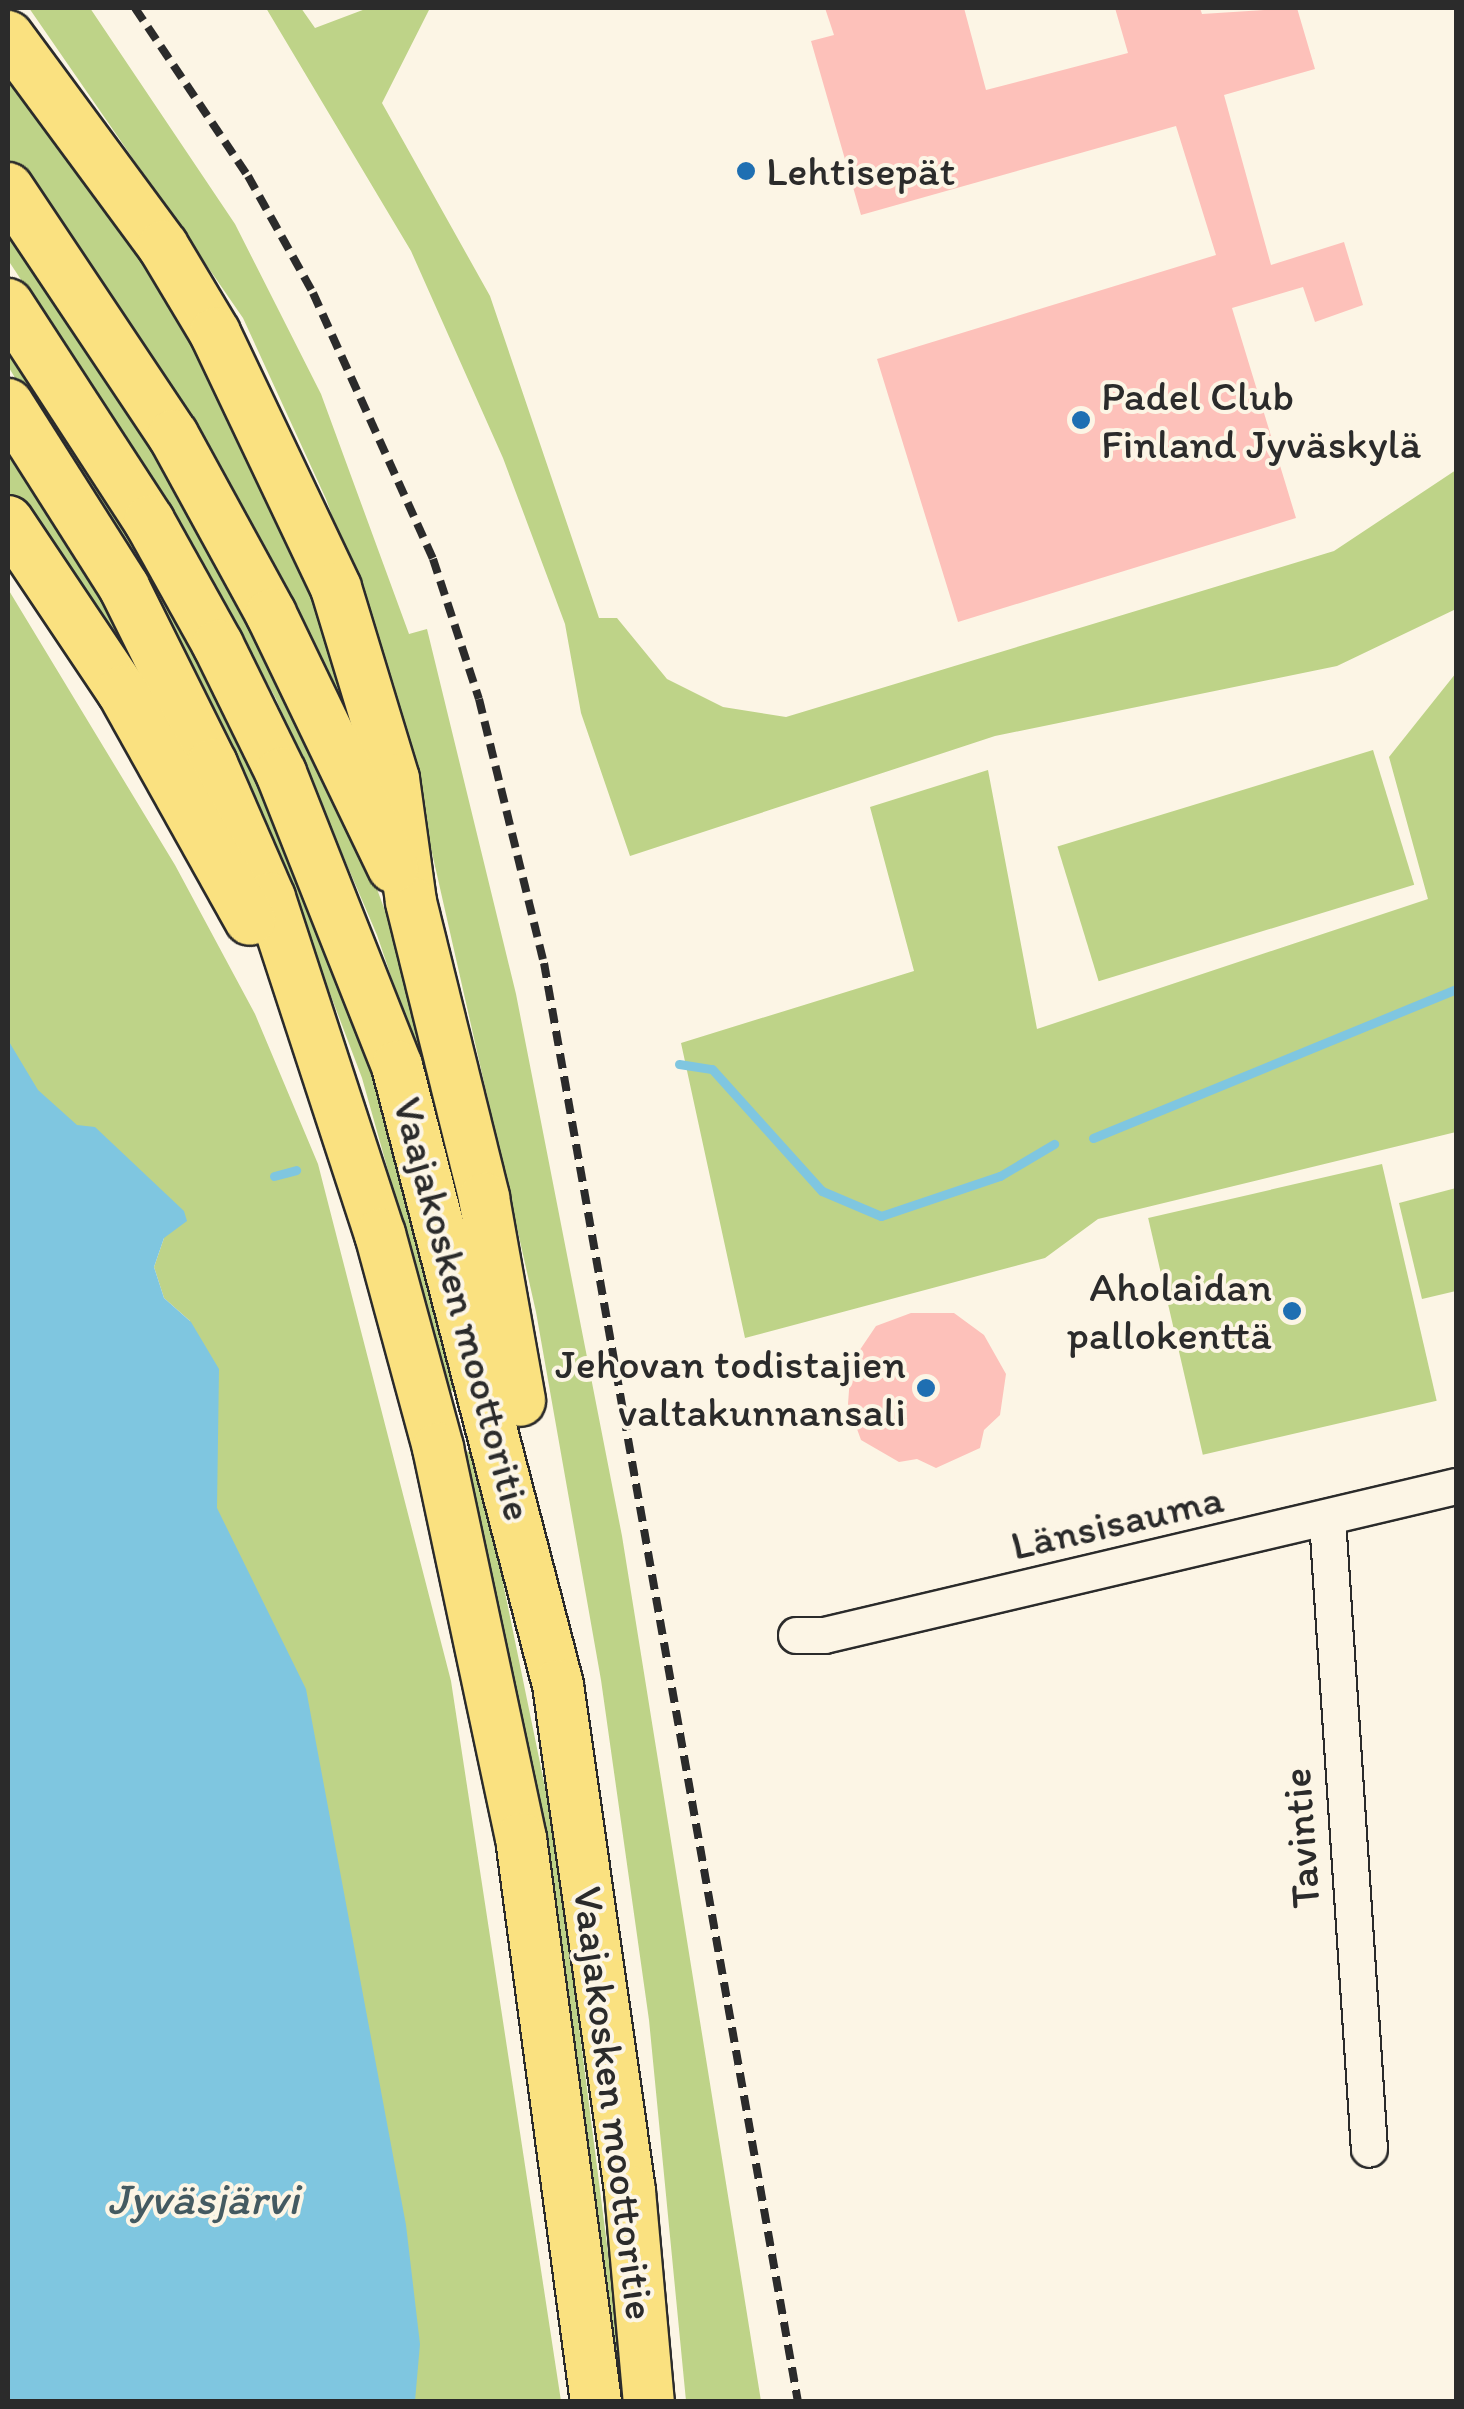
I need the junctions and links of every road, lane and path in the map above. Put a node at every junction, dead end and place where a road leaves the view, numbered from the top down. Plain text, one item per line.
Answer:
1 (8, 36) edge
2 (8, 188) edge
3 (8, 304) edge
4 (8, 404) edge
5 (8, 521) edge
6 (411, 902) junction
7 (316, 1026) junction
8 (1456, 1486) edge
9 (1327, 1520) junction
10 (540, 1595) junction
11 (796, 1635) dead end
12 (1368, 2149) dead end
13 (596, 2402) edge
14 (650, 2402) edge

1 - 6 highway
2 - 6 highway
3 - 10 highway, Vaajakosken moottoritie
4 - 7 highway, Vaajakosken moottoritie
5 - 7 highway
6 - 10 highway
7 - 13 highway, Vaajakosken moottoritie
8 - 9 street, Länsisauma
9 - 11 street, Länsisauma
9 - 12 street, Tavintie
10 - 14 highway, Vaajakosken moottoritie

